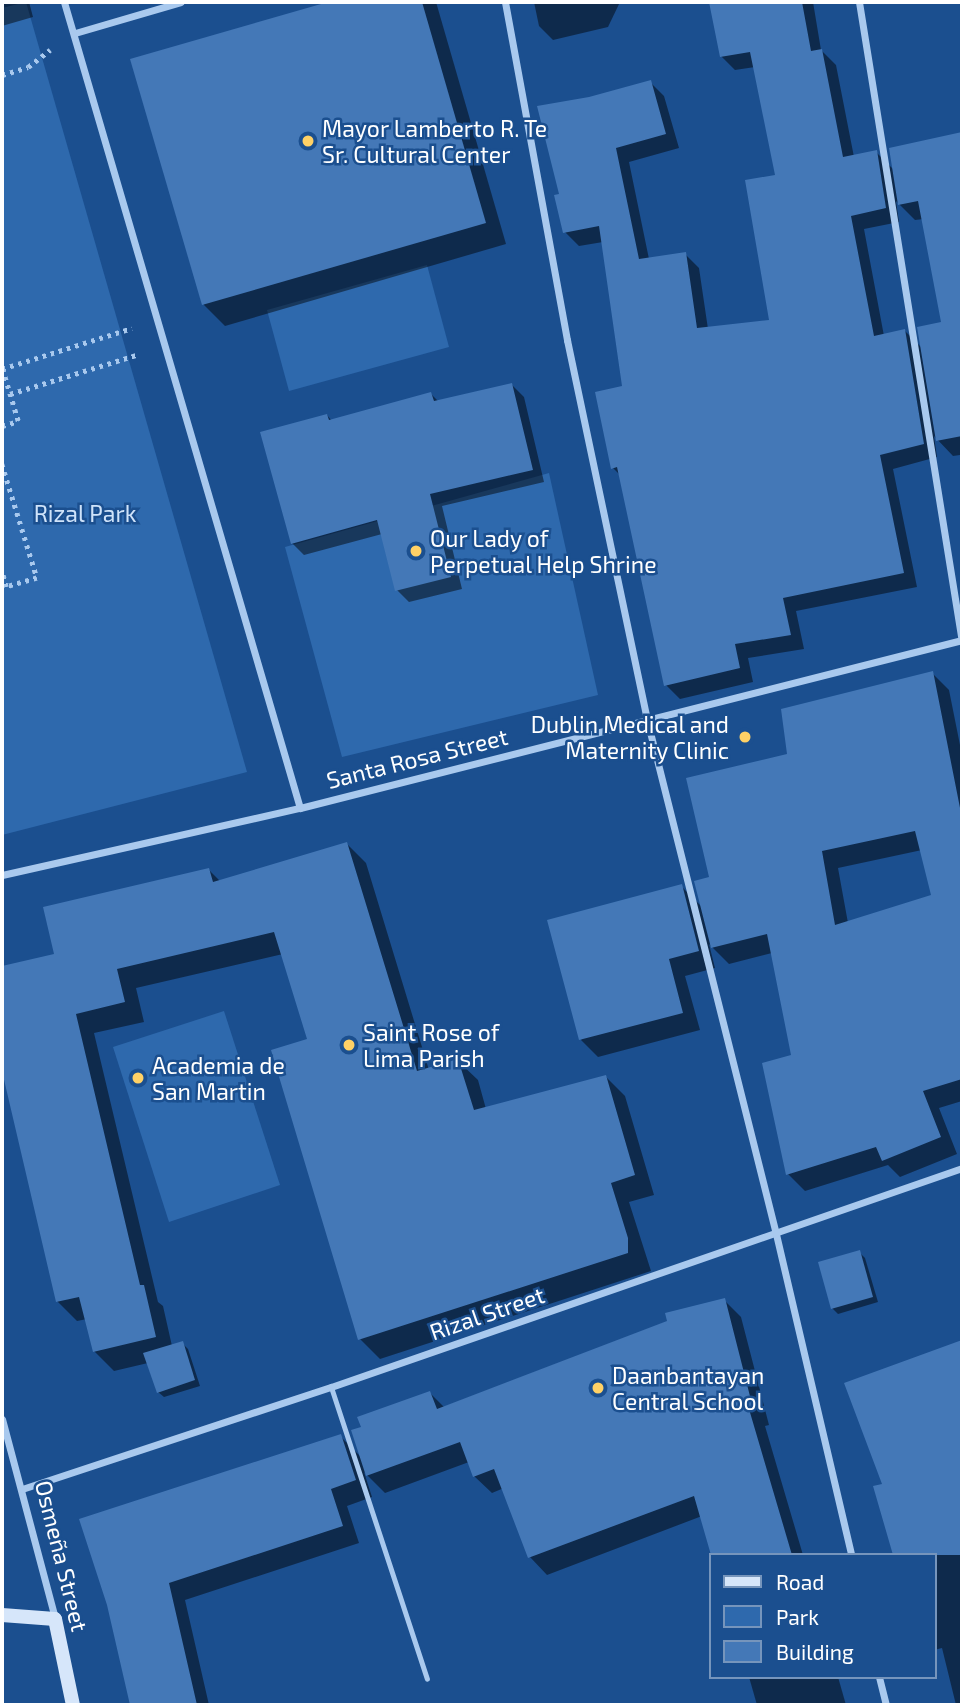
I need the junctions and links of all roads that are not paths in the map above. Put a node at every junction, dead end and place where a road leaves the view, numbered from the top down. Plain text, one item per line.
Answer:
1 (64, 2) edge
2 (181, 2) edge
3 (505, 2) edge
4 (859, 2) edge
5 (75, 33) junction
6 (962, 641) edge
7 (647, 720) junction
8 (300, 808) junction
9 (2, 875) edge
10 (962, 1168) edge
11 (776, 1234) junction
12 (331, 1387) junction
13 (2, 1419) edge
14 (22, 1489) junction
15 (850, 1553) edge
16 (2, 1615) edge
17 (55, 1619) junction
18 (427, 1679) dead end
19 (880, 1679) edge
20 (73, 1705) edge
21 (886, 1705) edge

1 - 5 street
2 - 5 street
3 - 7 street
4 - 6 street
5 - 8 street
6 - 7 street, Santa Rosa Street
7 - 8 street, Santa Rosa Street
7 - 11 street
8 - 9 street, Santa Rosa Street
10 - 11 street, Rizal Street
11 - 12 street, Rizal Street
11 - 15 street
12 - 14 street, Rizal Street
12 - 18 lane
13 - 14 street, Osmeña Street
14 - 17 street, Osmeña Street
16 - 17 main road
17 - 20 main road, Osmeña Street
19 - 21 street

